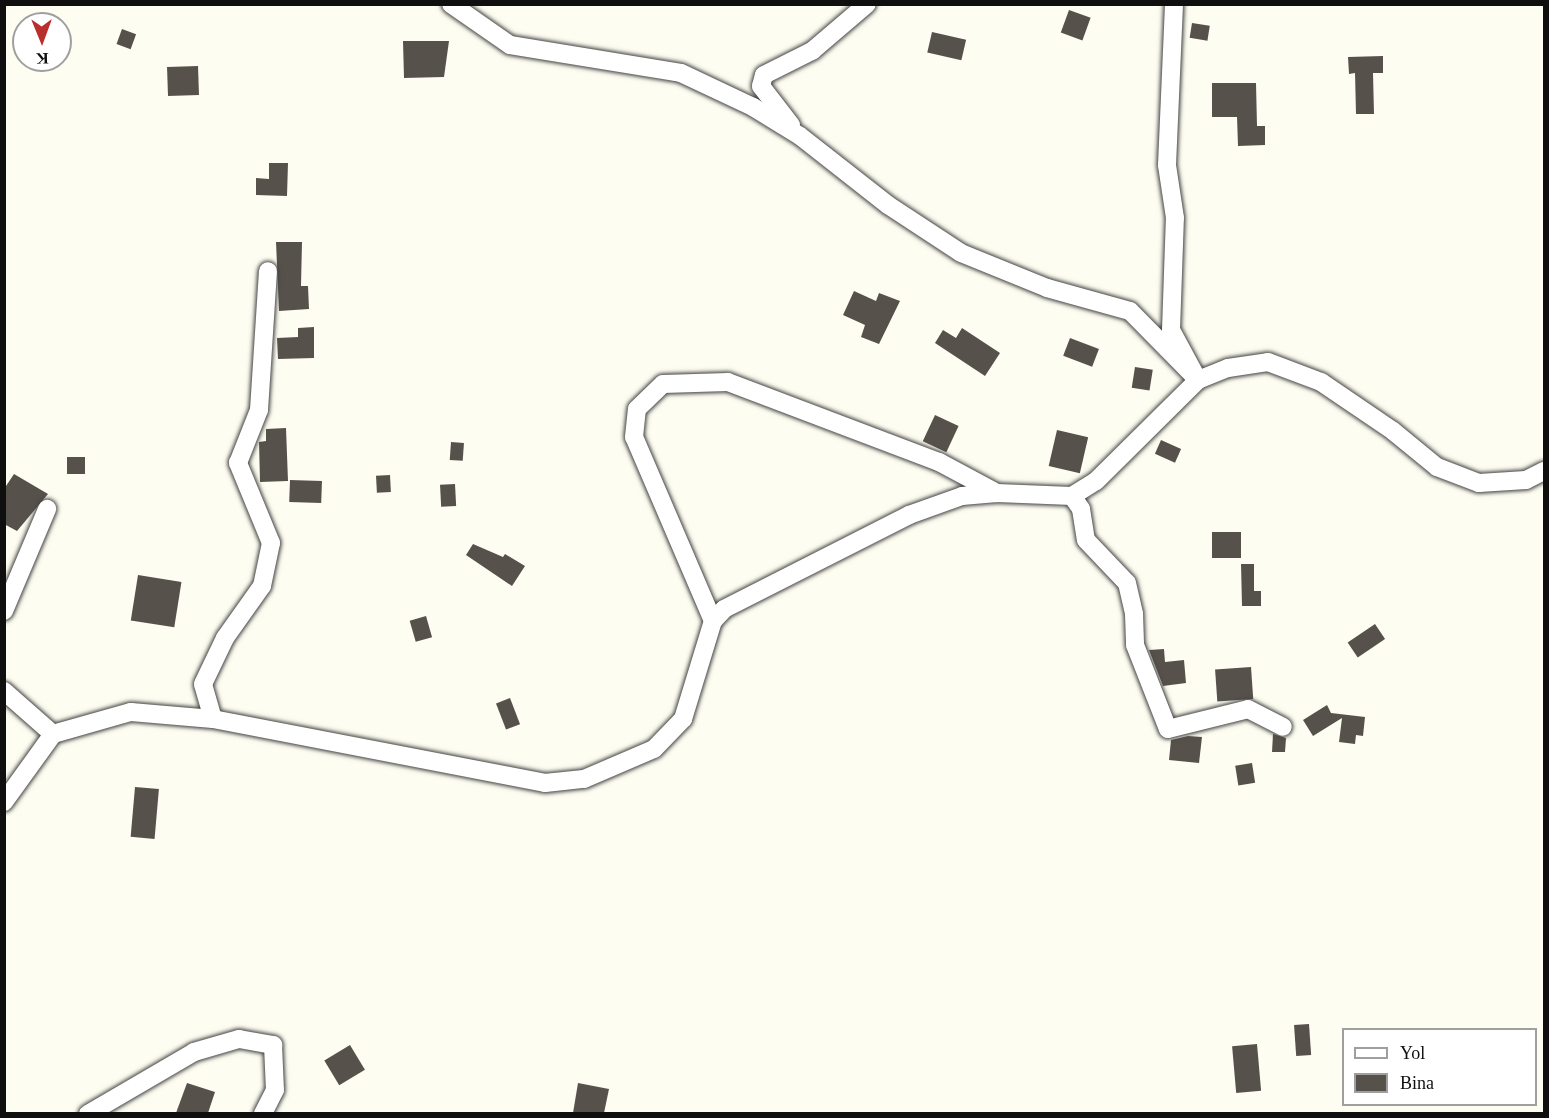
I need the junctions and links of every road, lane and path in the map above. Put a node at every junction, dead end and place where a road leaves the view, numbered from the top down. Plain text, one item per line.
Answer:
1 (451, 4) edge
2 (867, 4) edge
3 (1174, 4) edge
4 (800, 136) junction
5 (268, 272) dead end
6 (1198, 380) junction
7 (1545, 471) edge
8 (997, 493) junction
9 (1072, 496) junction
10 (47, 509) dead end
11 (4, 612) edge
12 (713, 621) junction
13 (4, 691) edge
14 (213, 718) junction
15 (1283, 727) dead end
16 (53, 734) junction
17 (4, 802) edge
18 (88, 1113) edge
19 (263, 1113) edge

1 - 4 street
2 - 4 street
3 - 6 street
4 - 6 street
5 - 14 street
6 - 7 street
6 - 9 street
8 - 9 street
8 - 12 street
8 - 12 street
9 - 15 street
10 - 11 street
12 - 14 street
13 - 16 street
14 - 16 street
16 - 17 street
18 - 19 street

